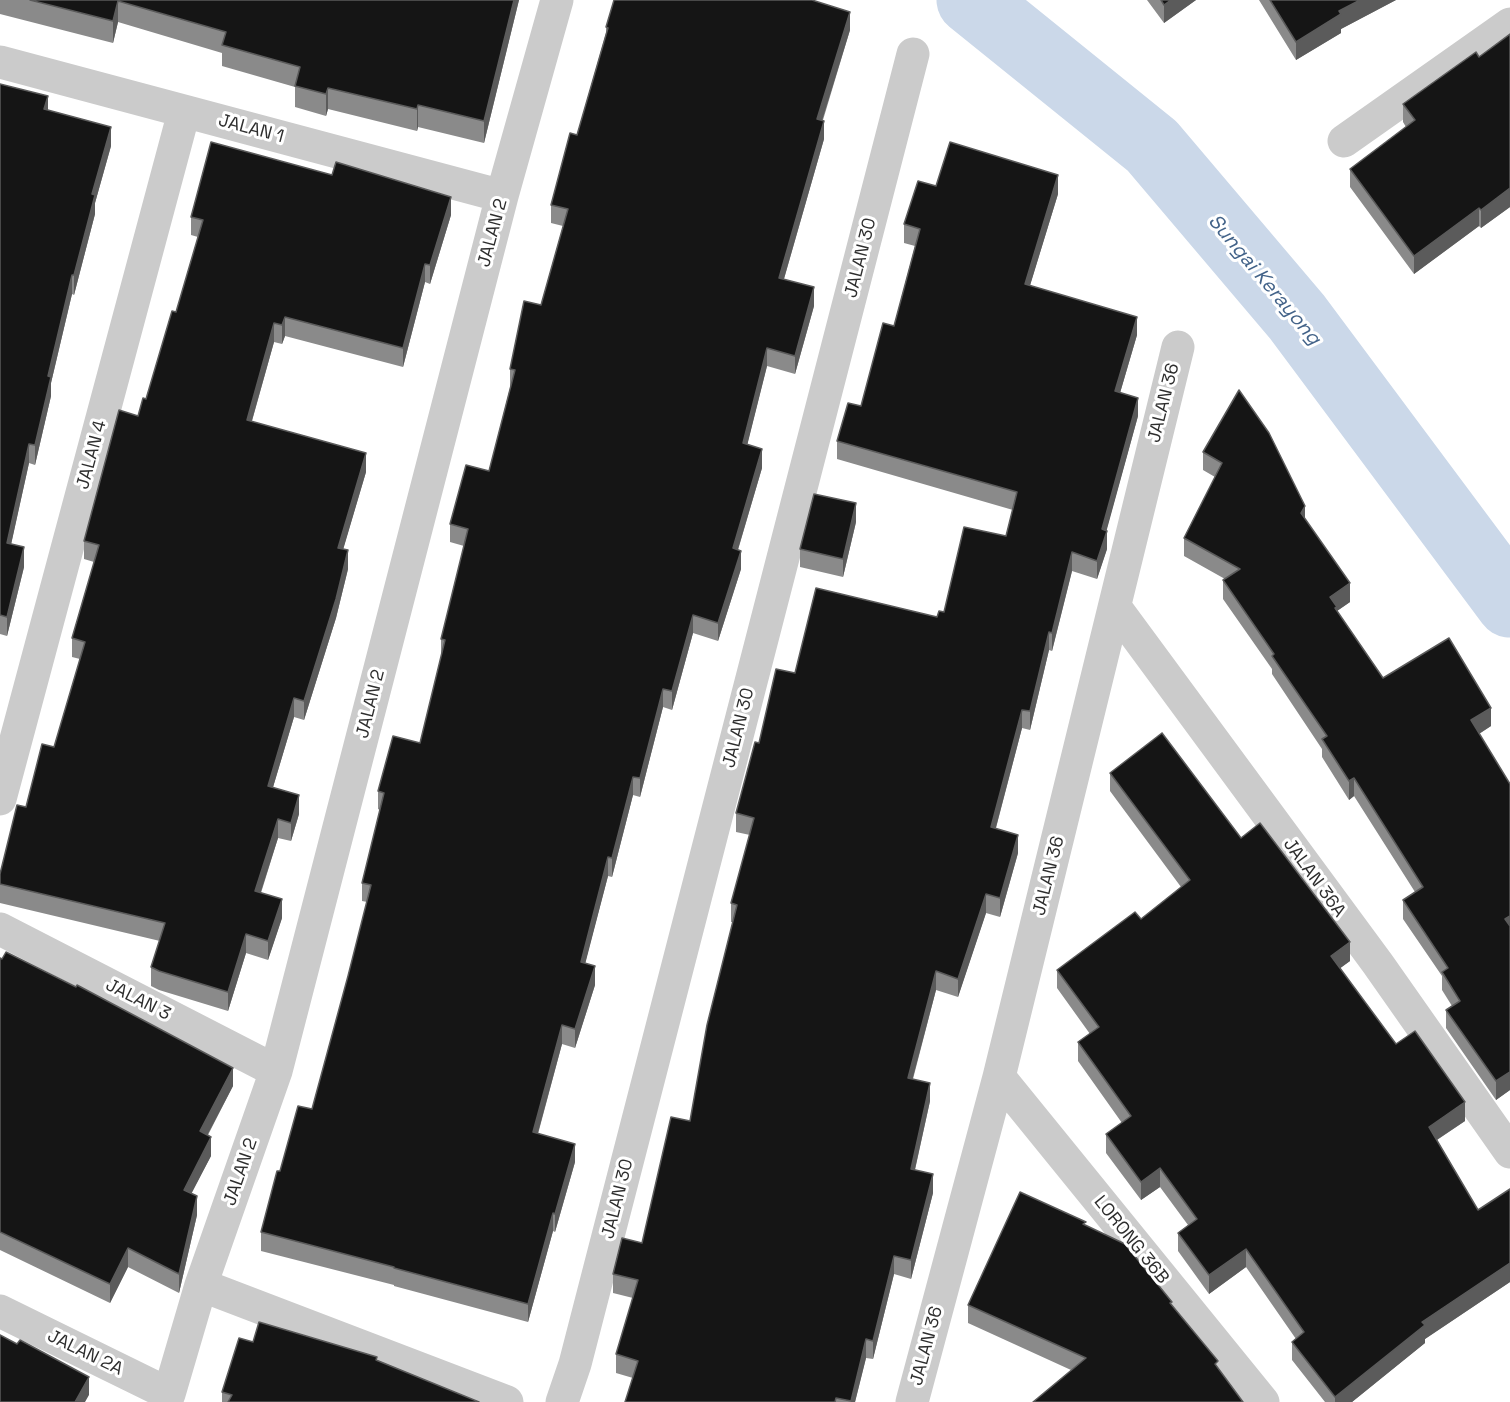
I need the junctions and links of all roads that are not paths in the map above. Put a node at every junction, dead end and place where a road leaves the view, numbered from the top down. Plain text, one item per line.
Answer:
1 (557, 0) edge
2 (1510, 24) edge
3 (913, 54) dead end
4 (0, 62) edge
5 (184, 112) junction
6 (1344, 141) dead end
7 (502, 196) junction
8 (1178, 347) dead end
9 (1115, 607) junction
10 (0, 799) edge
11 (0, 929) edge
12 (276, 1071) junction
13 (999, 1077) junction
14 (1510, 1152) edge
15 (201, 1285) junction
16 (0, 1311) edge
17 (167, 1398) edge
18 (507, 1402) edge
19 (562, 1402) edge
20 (912, 1402) edge
21 (1263, 1402) edge

1 - 7 street, JALAN 2
2 - 6 street
3 - 19 street, JALAN 30
4 - 5 street, JALAN 1
5 - 7 street, JALAN 1
5 - 10 street, JALAN 4
7 - 12 street, JALAN 2
8 - 9 street, JALAN 36
9 - 13 street, JALAN 36
9 - 14 street, JALAN 36A
11 - 12 street, JALAN 3
12 - 15 street, JALAN 2
13 - 20 street, JALAN 36
13 - 21 street, LORONG 36B
15 - 17 street, JALAN 2
15 - 18 street
16 - 17 street, JALAN 2A

